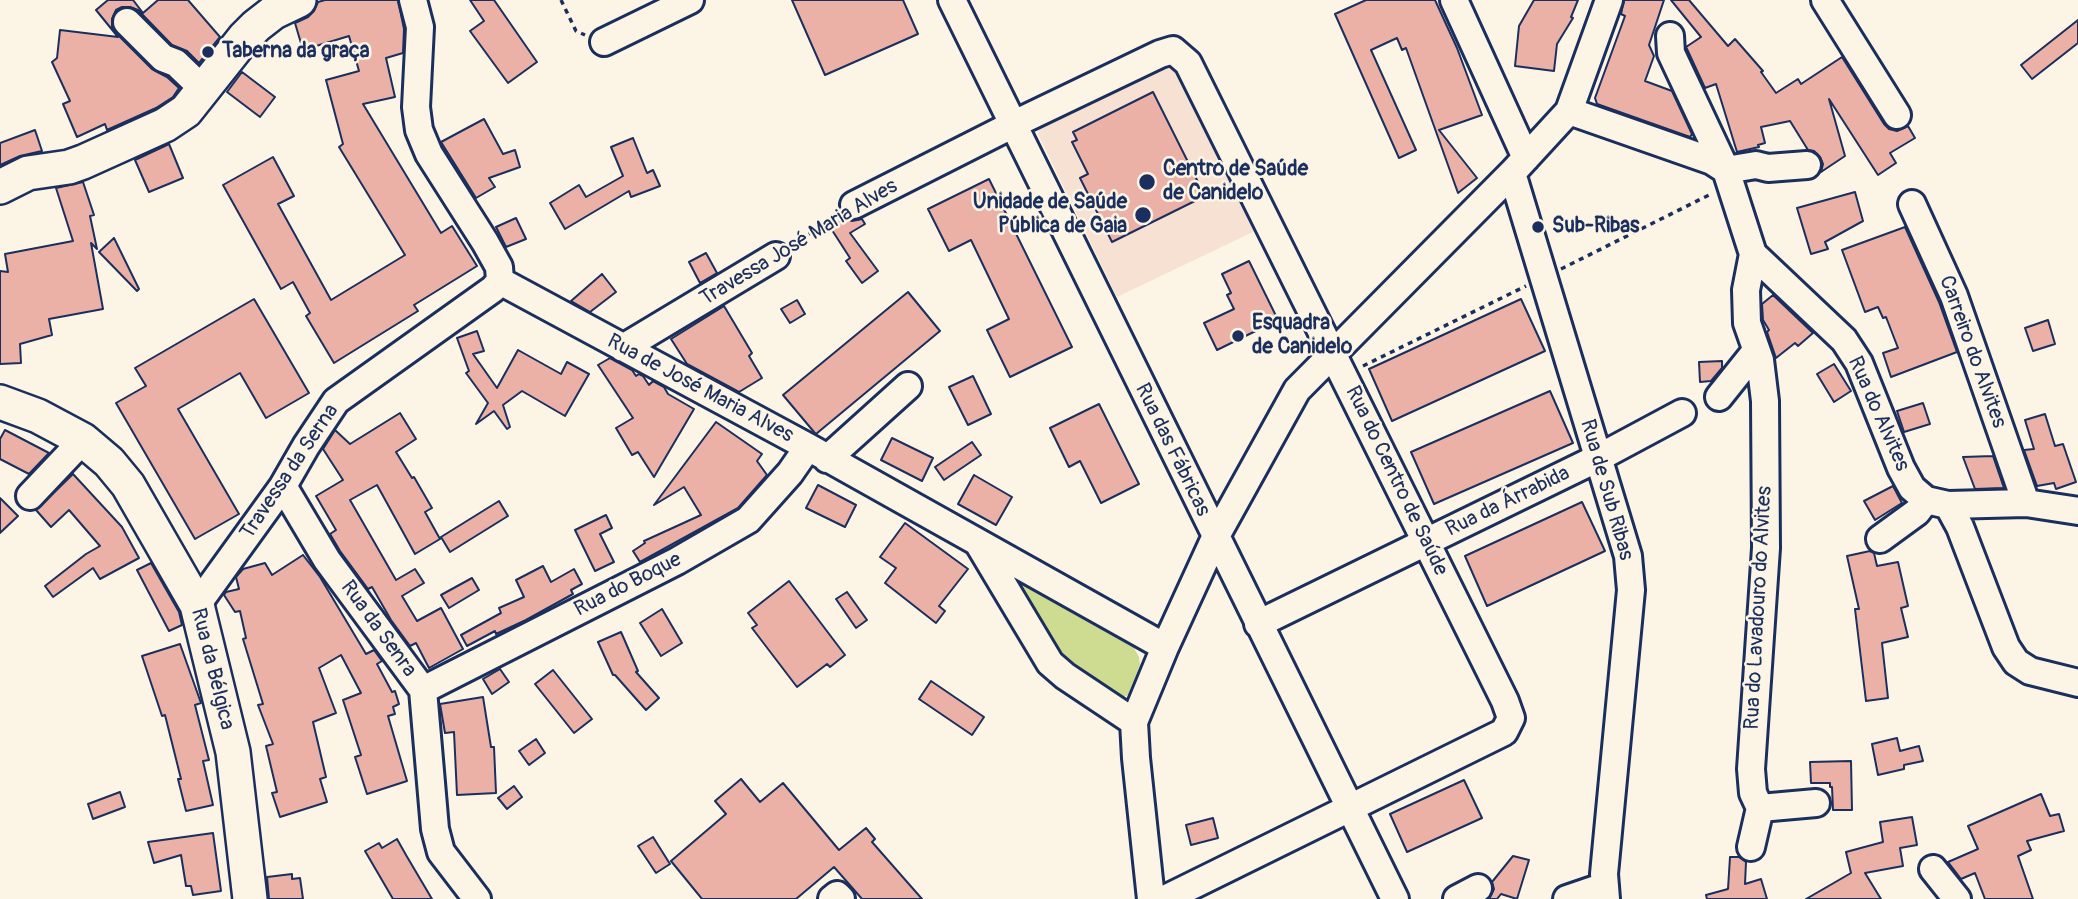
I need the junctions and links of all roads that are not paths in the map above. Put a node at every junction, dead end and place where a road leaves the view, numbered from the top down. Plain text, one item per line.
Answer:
1 (299, 0) edge
2 (413, 0) edge
3 (690, 0) edge
4 (952, 0) edge
5 (1454, 0) edge
6 (1609, 0) edge
7 (1825, 0) edge
8 (127, 22) dead end
9 (1670, 36) dead end
10 (604, 42) road end
11 (204, 90) junction
12 (1569, 111) junction
13 (1897, 115) dead end
14 (1014, 124) junction
15 (1519, 165) junction
16 (1807, 165) dead end
17 (1726, 170) junction
18 (0, 187) edge
19 (1912, 204) dead end
20 (854, 205) road end
21 (1753, 254) junction
22 (776, 256) road end
23 (500, 281) junction
24 (623, 348) junction
25 (1333, 352) junction
26 (1755, 352) junction
27 (908, 386) dead end
28 (1719, 397) dead end
29 (0, 402) edge
30 (1682, 414) dead end
31 (83, 440) junction
32 (817, 453) junction
33 (1598, 458) junction
34 (283, 486) junction
35 (30, 496) dead end
36 (1937, 503) junction
37 (2026, 503) junction
38 (2078, 511) edge
39 (1215, 538) junction
40 (1880, 540) dead end
41 (1426, 541) junction
42 (979, 545) junction
43 (197, 604) junction
44 (1258, 624) junction
45 (1165, 647) junction
46 (2078, 683) edge
47 (424, 691) junction
48 (1135, 722) junction
49 (1816, 803) dead end
50 (1760, 807) junction
51 (1350, 808) junction
52 (1751, 847) dead end
53 (1933, 869) dead end
54 (1605, 893) edge
55 (250, 899) edge
56 (477, 899) edge
57 (832, 899) edge
58 (841, 899) edge
59 (1151, 899) edge
60 (1166, 899) edge
61 (1395, 899) edge
62 (1567, 899) edge
63 (1957, 899) edge

1 - 11 main road
2 - 23 street
3 - 10 street
4 - 14 street, Rua das Fábricas
5 - 15 street, Rua de Sub Ribas
6 - 12 street
7 - 13 street
8 - 11 street
9 - 17 street, Rua do Alvites
11 - 18 main road
12 - 15 street
12 - 17 street
14 - 20 street, Travessa José Maria Alves
14 - 25 street, Rua do Centro de Saúde
14 - 39 street, Rua das Fábricas
15 - 25 street
15 - 33 street, Rua de Sub Ribas
16 - 17 street
17 - 21 street, Rua do Alvites
19 - 37 street, Carreiro do Alvites
21 - 26 street, Rua do Lavadouro do Alvites
21 - 36 street, Rua do Alvites
22 - 24 street, Travessa José Maria Alves
23 - 24 street, Rua de José Maria Alves
23 - 34 street, Travessa da Serna
24 - 32 street, Rua de José Maria Alves
25 - 39 street
25 - 41 street, Rua do Centro de Saúde
26 - 28 street
26 - 50 street, Rua do Lavadouro do Alvites
27 - 32 street, Rua do Boque
29 - 31 main road, Rua da Bélgica
30 - 33 street, Rua da Árrabida
31 - 35 street
31 - 43 main road, Rua da Bélgica
32 - 42 street, Rua de José Maria Alves
32 - 47 street, Rua do Boque
33 - 41 street, Rua da Árrabida
33 - 54 street, Rua de Sub Ribas
34 - 43 street, Travessa da Serna
34 - 47 street, Rua da Senra
36 - 37 street
36 - 40 street
36 - 46 street, Rua do Alvites
37 - 38 street
39 - 44 street, Rua das Fábricas
39 - 45 street
41 - 44 street, Rua da Árrabida
41 - 51 street, Rua do Centro de Saúde
42 - 45 street, Rua de José Maria Alves
42 - 48 street
43 - 55 main road, Rua da Bélgica
44 - 51 street, Rua das Fábricas
45 - 48 street
47 - 56 street, Rua da Senra
48 - 59 street
49 - 50 street
50 - 52 street
51 - 60 street
51 - 61 street, Rua das Fábricas
53 - 63 street
54 - 62 street
57 - 58 street

